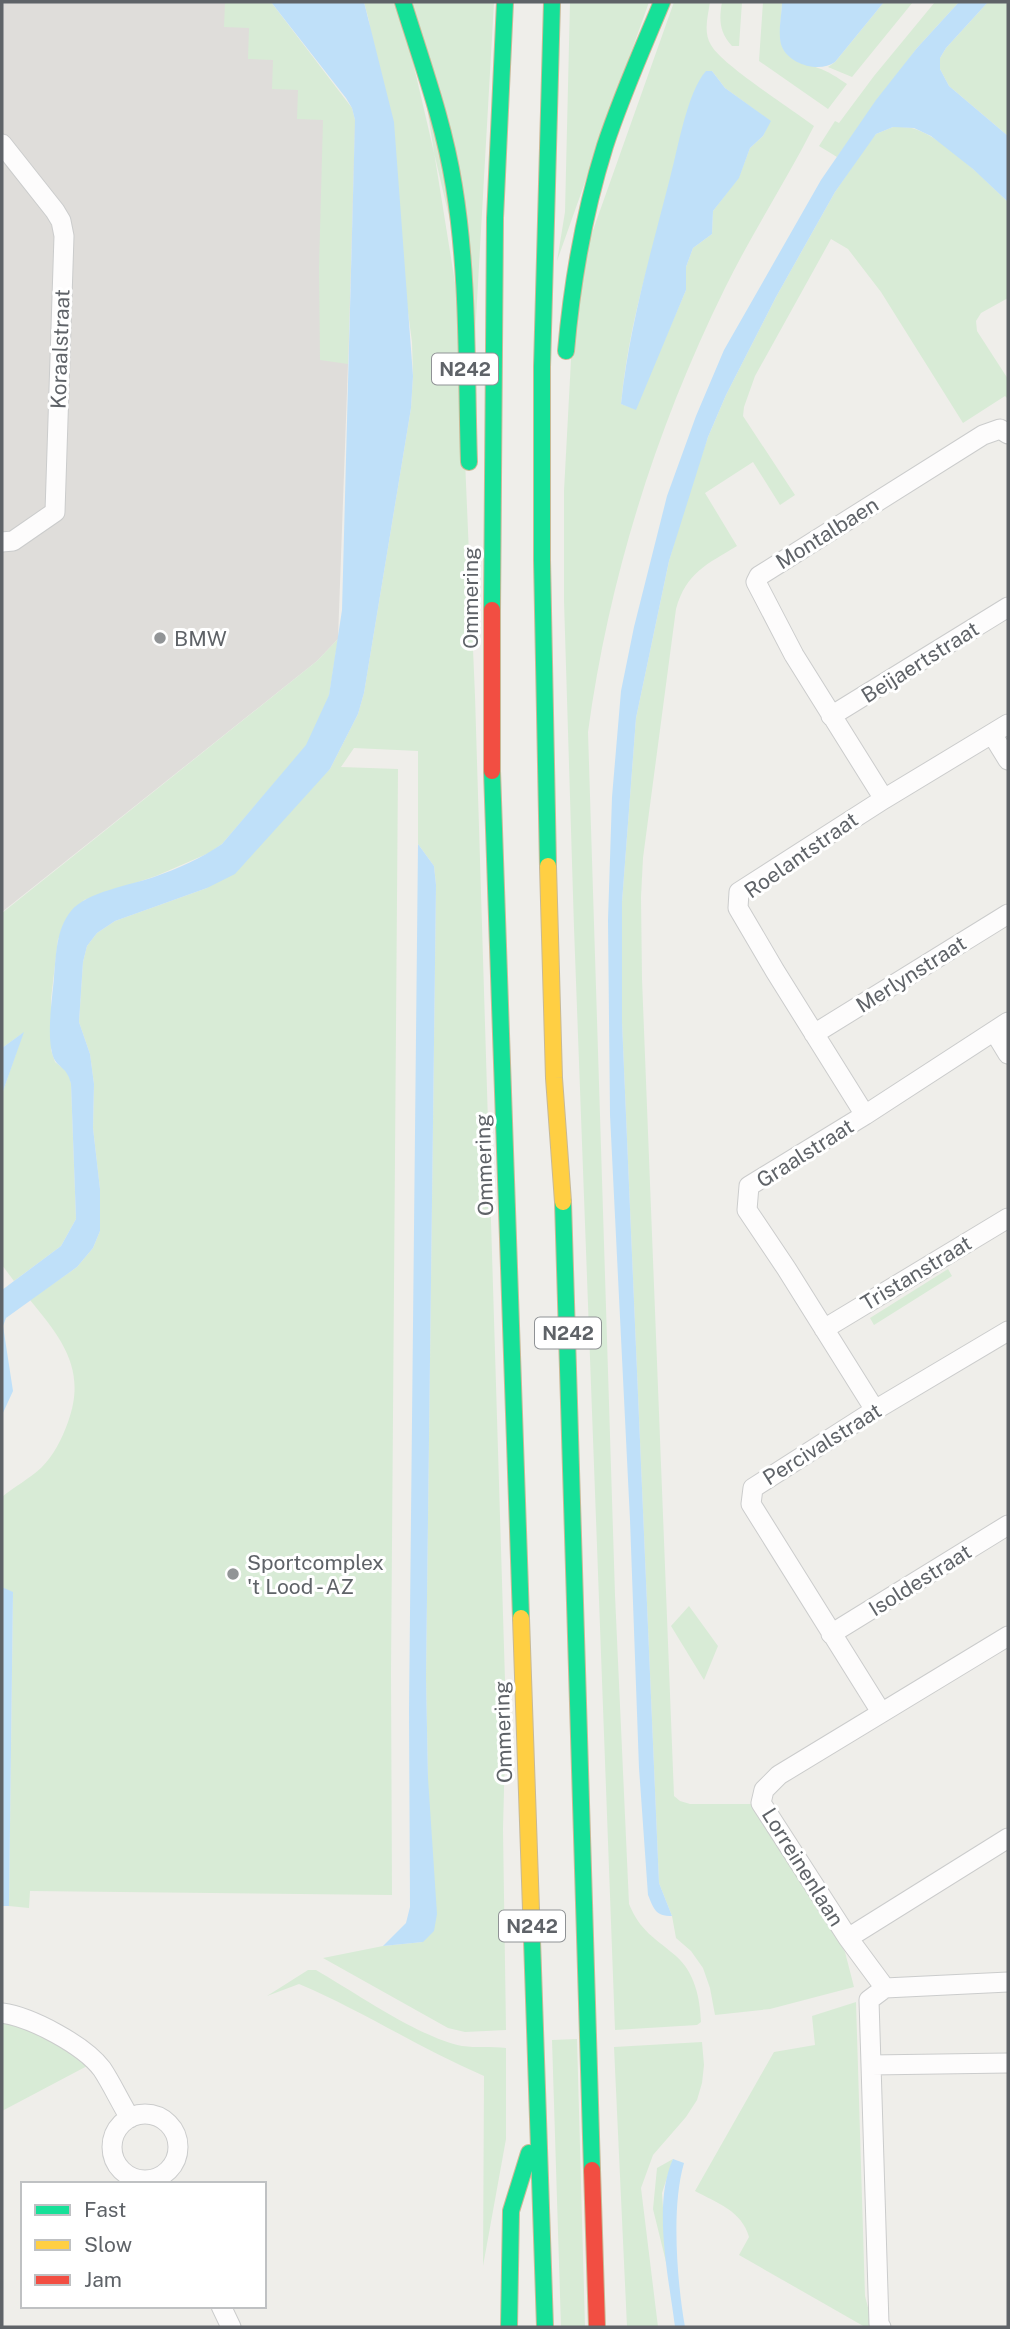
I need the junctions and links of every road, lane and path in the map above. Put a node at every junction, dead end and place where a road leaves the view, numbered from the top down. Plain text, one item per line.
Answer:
1 (403, 2) edge
2 (505, 2) edge
3 (552, 2) edge
4 (662, 2) edge
5 (2, 144) edge
6 (564, 367) dead end
7 (558, 422) dead end
8 (1008, 434) edge
9 (470, 483) dead end
10 (2, 542) edge
11 (542, 560) junction
12 (477, 565) dead end
13 (1008, 607) edge
14 (831, 716) junction
15 (1000, 729) edge
16 (491, 742) junction
17 (1008, 760) edge
18 (884, 799) junction
19 (1008, 915) edge
20 (1001, 1027) edge
21 (814, 1034) junction
22 (1008, 1054) edge
23 (865, 1115) junction
24 (1008, 1218) edge
25 (824, 1329) junction
26 (1006, 1336) edge
27 (875, 1410) junction
28 (1008, 1525) edge
29 (831, 1634) junction
30 (1008, 1636) edge
31 (881, 1712) junction
32 (1008, 1838) edge
33 (848, 1938) junction
34 (1008, 1982) edge
35 (884, 1988) junction
36 (2, 2013) edge
37 (1008, 2063) edge
38 (871, 2065) junction
39 (590, 2106) junction
40 (130, 2118) junction
41 (539, 2122) junction
42 (161, 2180) edge
43 (612, 2272) dead end
44 (222, 2308) edge
45 (231, 2327) edge
46 (509, 2327) edge
47 (545, 2327) edge
48 (597, 2327) edge
49 (881, 2327) edge

1 - 9 highway, N242
2 - 16 highway, Ommering / N242
3 - 11 highway, N242
4 - 6 highway
5 - 10 street, Koraalstraat
7 - 11 highway, N242
8 - 14 street, Montalbaen
11 - 39 highway, N242
12 - 16 highway, N242
13 - 14 street, Beijaertstraat
14 - 18 street, Montalbaen
15 - 17 street
15 - 18 street, Roelantstraat
16 - 41 highway, Ommering / N242
18 - 21 street, Roelantstraat
19 - 21 street, Merlynstraat
20 - 22 street
20 - 23 street, Graalstraat
21 - 23 street, Roelantstraat
23 - 25 street, Graalstraat
24 - 25 street, Tristanstraat
25 - 27 street, Graalstraat
26 - 27 street, Percivalstraat
27 - 29 street, Percivalstraat
28 - 29 street, Isoldestraat
29 - 31 street, Percivalstraat
30 - 31 street
31 - 33 street, Lorreinenlaan
32 - 33 street
33 - 35 street, Lorreinenlaan
34 - 35 street
35 - 38 street
36 - 40 street
37 - 38 street
38 - 49 street
39 - 43 highway, N242
39 - 48 highway, N242
40 - 42 street
40 - 42 street
41 - 46 highway, N242
41 - 47 highway, Ommering / N242
44 - 45 street

